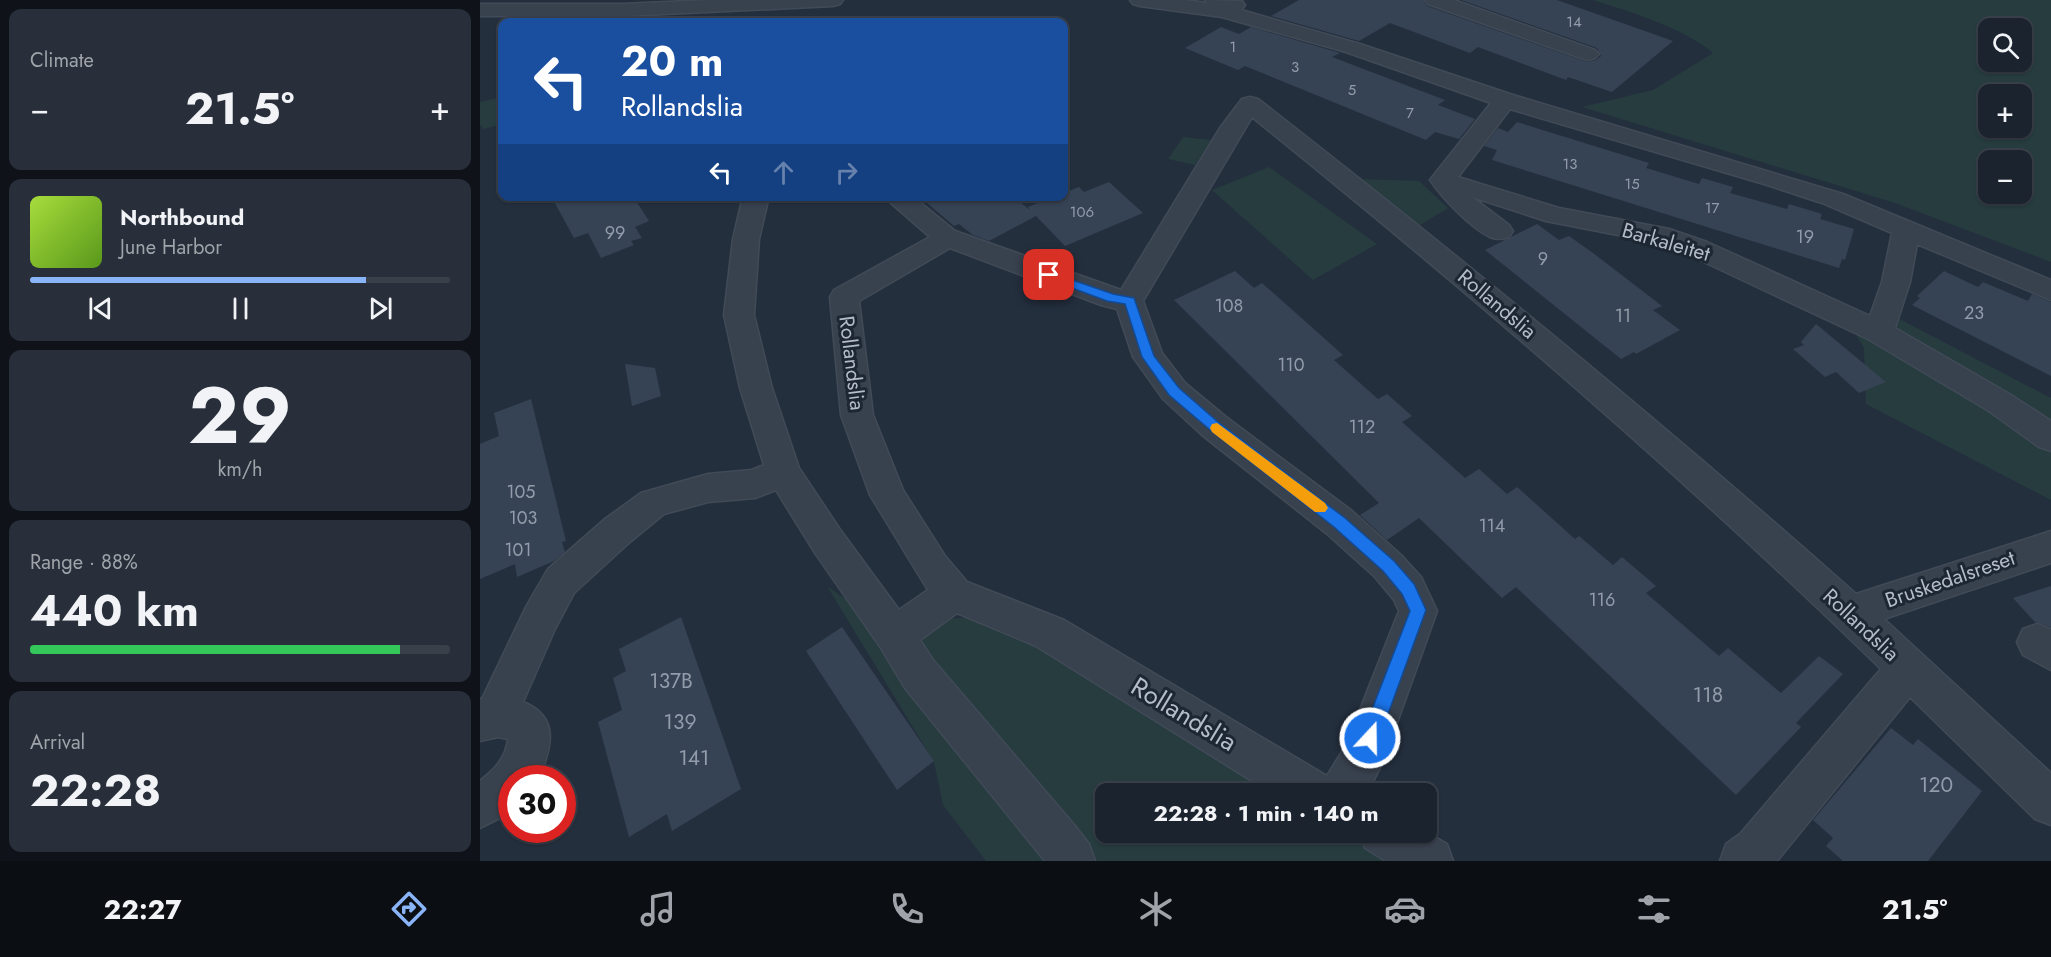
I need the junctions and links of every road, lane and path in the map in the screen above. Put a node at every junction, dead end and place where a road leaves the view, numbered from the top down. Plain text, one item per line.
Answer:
1 (1140, 0) edge
2 (1435, 0) edge
3 (717, 3) edge
4 (1228, 4) edge
5 (842, 5) edge
6 (480, 10) edge
7 (1588, 54) dead end
8 (1505, 100) junction
9 (1443, 180) junction
10 (755, 201) edge
11 (901, 201) edge
12 (1906, 230) junction
13 (1500, 231) dead end
14 (946, 237) junction
15 (2051, 291) edge
16 (1130, 300) junction
17 (1879, 332) junction
18 (2051, 438) edge
19 (783, 472) junction
20 (2051, 547) edge
21 (954, 594) junction
22 (1850, 613) junction
23 (895, 635) junction
24 (1907, 669) junction
25 (488, 718) edge
26 (524, 765) edge
27 (1297, 783) edge
28 (1348, 783) edge
29 (498, 795) edge
30 (2051, 803) edge
31 (480, 806) edge
32 (1400, 843) edge
33 (1756, 857) edge
34 (1072, 861) edge
35 (1430, 861) edge

1 - 4 street
2 - 7 street
3 - 5 street
3 - 6 street
4 - 8 street
8 - 9 street
8 - 12 street
9 - 13 street
9 - 17 street, Barkaleitet
10 - 19 street
11 - 14 street
12 - 15 street
12 - 17 street
14 - 16 street
14 - 21 street, Rollandslia
16 - 22 street, Rollandslia
16 - 28 street
17 - 18 street, Barkaleitet
19 - 23 street
19 - 25 street
20 - 22 street, Bruskedalsreset
21 - 23 street
21 - 27 street, Rollandslia
22 - 24 street, Rollandslia
23 - 34 street
24 - 30 street, Rollandslia
24 - 33 street, Rollandslia
25 - 26 street
29 - 31 street
32 - 35 street

